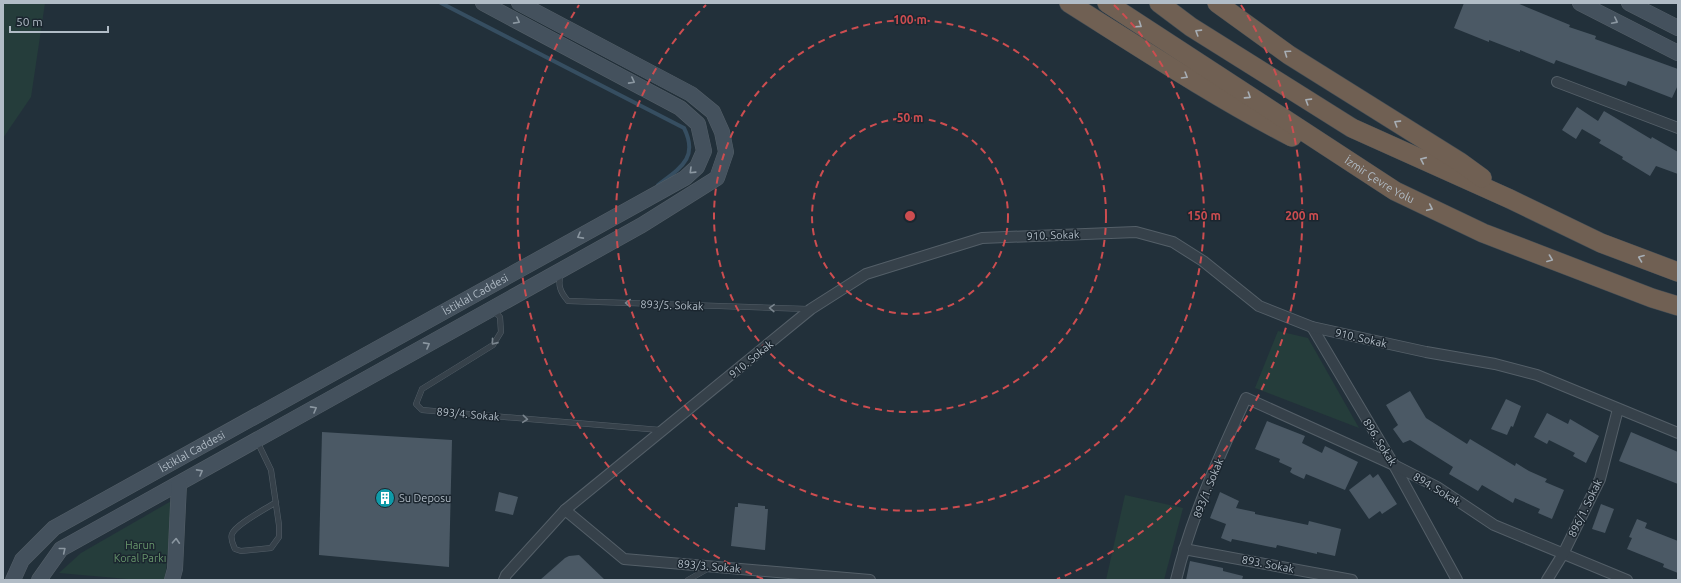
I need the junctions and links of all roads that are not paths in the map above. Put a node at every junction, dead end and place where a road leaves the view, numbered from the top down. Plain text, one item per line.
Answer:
1 (482, 3) edge
2 (519, 3) edge
3 (1069, 3) edge
4 (1107, 3) edge
5 (1159, 3) edge
6 (1217, 3) edge
7 (1580, 3) edge
8 (1629, 3) edge
9 (1678, 28) edge
10 (1678, 53) edge
11 (1557, 82) dead end
12 (1678, 128) edge
13 (1395, 191) junction
14 (1510, 199) junction
15 (562, 270) junction
16 (1678, 272) edge
17 (1678, 306) edge
18 (492, 309) junction
19 (811, 310) junction
20 (1312, 327) junction
21 (1246, 398) joint
22 (1618, 409) junction
23 (663, 431) junction
24 (1678, 433) edge
25 (257, 441) junction
26 (1394, 465) junction
27 (179, 484) junction
28 (276, 502) junction
29 (565, 510) junction
30 (1184, 549) junction
31 (1563, 554) junction
32 (711, 566) junction
33 (13, 580) edge
34 (38, 580) edge
35 (172, 580) edge
36 (504, 580) edge
37 (688, 580) edge
38 (870, 580) edge
39 (1176, 580) edge
40 (1352, 580) edge
41 (1457, 580) edge
42 (1547, 580) edge
43 (1628, 580) edge

1 -> 33 main road, İstiklal Caddesi
2 - 15 main road, İstiklal Caddesi
3 -> 13 highway
4 -> 13 highway, İzmir Çevre Yolu
14 -> 5 highway
14 -> 6 highway
7 -> 10 main road
8 - 9 main road
11 - 12 street
13 -> 17 highway, İzmir Çevre Yolu
16 -> 14 highway
15 - 18 main road, İstiklal Caddesi
19 -> 15 lane, 893/5. Sokak
18 -> 23 lane, 893/4. Sokak
25 -> 18 main road, İstiklal Caddesi
19 - 20 street, 910. Sokak
19 - 23 street, 910. Sokak
20 - 22 street, 910. Sokak
20 - 26 street, 896. Sokak
21 - 26 street, 894. Sokak
21 - 30 street, 893/1. Sokak
22 - 24 street, 910. Sokak
22 - 31 street, 896/1. Sokak
23 - 29 street, 910. Sokak
27 -> 25 main road, İstiklal Caddesi
25 - 28 lane
26 - 31 street, 894. Sokak
26 - 41 street, 896. Sokak
34 -> 27 main road, İstiklal Caddesi
35 -> 27 main road
28 - 28 lane
29 - 32 street, 893/3. Sokak
29 - 36 street, 910. Sokak
30 - 39 street, 893/1. Sokak
30 - 40 street, 893. Sokak
31 - 42 street, 896/1. Sokak
31 - 43 street, 894. Sokak
32 - 37 lane
32 - 38 street, 893/3. Sokak

